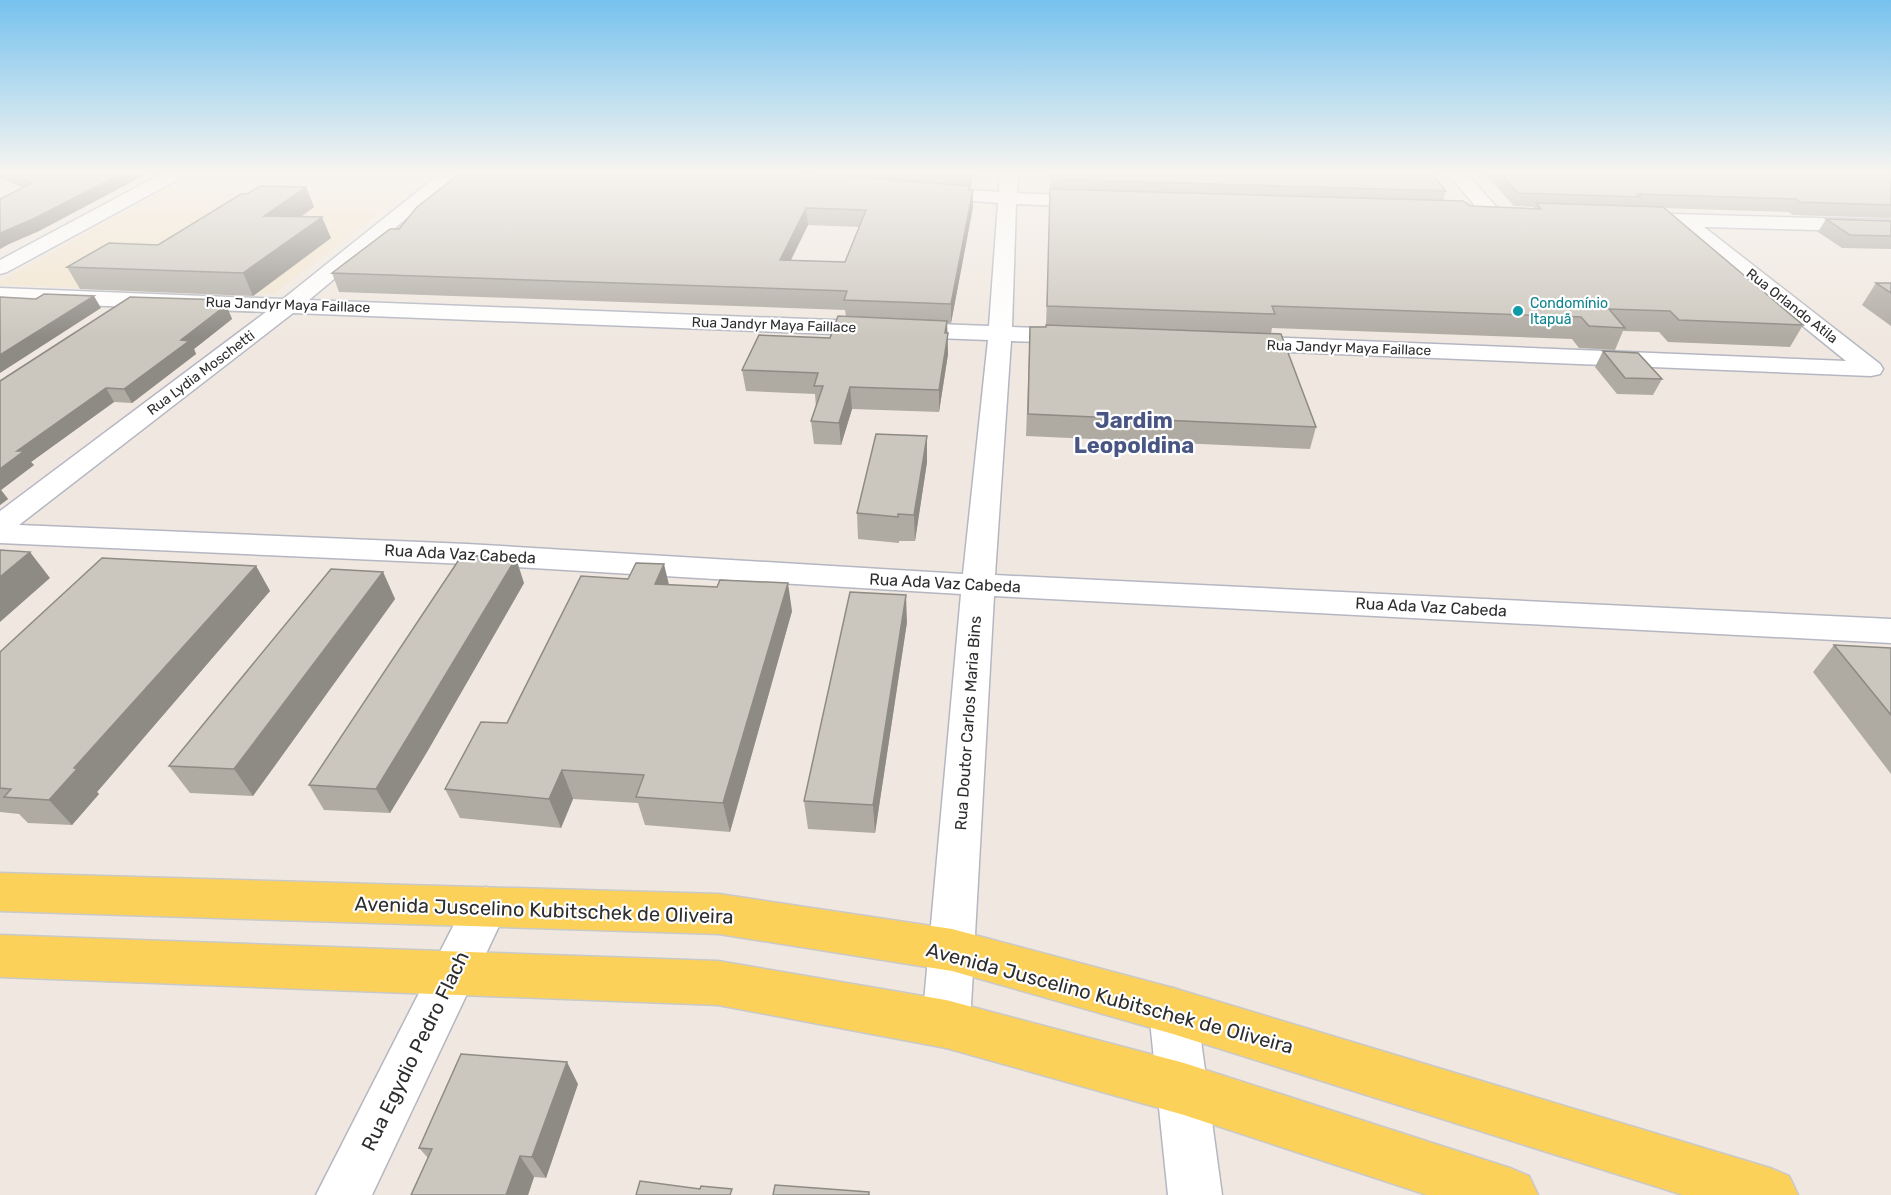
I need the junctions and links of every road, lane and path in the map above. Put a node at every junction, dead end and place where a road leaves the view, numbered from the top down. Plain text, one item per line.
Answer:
1 (77, 227) edge
2 (385, 227) edge
3 (1006, 227) edge
4 (1692, 227) edge
5 (0, 268) edge
6 (0, 295) edge
7 (132, 300) junction
8 (289, 305) junction
9 (104, 319) edge
10 (1000, 334) junction
11 (1099, 337) edge
12 (1218, 342) edge
13 (1871, 369) joint
14 (0, 525) edge
15 (0, 534) edge
16 (978, 585) junction
17 (1891, 632) edge
18 (0, 892) edge
19 (486, 907) junction
20 (952, 950) junction
21 (0, 956) edge
22 (453, 973) junction
23 (1173, 1011) junction
24 (946, 1024) junction
25 (1184, 1089) junction
26 (343, 1195) edge
27 (1195, 1195) edge
28 (1510, 1195) edge
29 (1770, 1195) edge

1 - 5 street
2 - 8 street, Rua Lydia Moschetti
3 - 10 street, Rua Doutor Carlos Maria Bins
4 - 13 street, Rua Orlando Atila
6 - 7 street, Rua Jandyr Maya Faillace
7 - 8 street, Rua Jandyr Maya Faillace
7 - 9 street
8 - 10 street, Rua Jandyr Maya Faillace
8 - 14 street, Rua Lydia Moschetti
10 - 11 street, Rua Jandyr Maya Faillace
10 - 16 street, Rua Doutor Carlos Maria Bins
12 - 13 street, Rua Jandyr Maya Faillace
15 - 16 street, Rua Ada Vaz Cabeda
16 - 17 street, Rua Ada Vaz Cabeda
16 - 20 street, Rua Doutor Carlos Maria Bins
18 - 19 main road, Avenida Juscelino Kubitschek de Oliveira
19 - 20 main road, Avenida Juscelino Kubitschek de Oliveira
19 - 22 street, Rua Egydio Pedro Flach
20 - 23 main road, Avenida Juscelino Kubitschek de Oliveira
20 - 24 street, Rua Doutor Carlos Maria Bins
21 - 22 main road
22 - 24 main road
22 - 26 street, Rua Egydio Pedro Flach
23 - 25 street
23 - 29 main road, Avenida Juscelino Kubitschek de Oliveira
24 - 25 main road
25 - 27 street
25 - 28 main road

